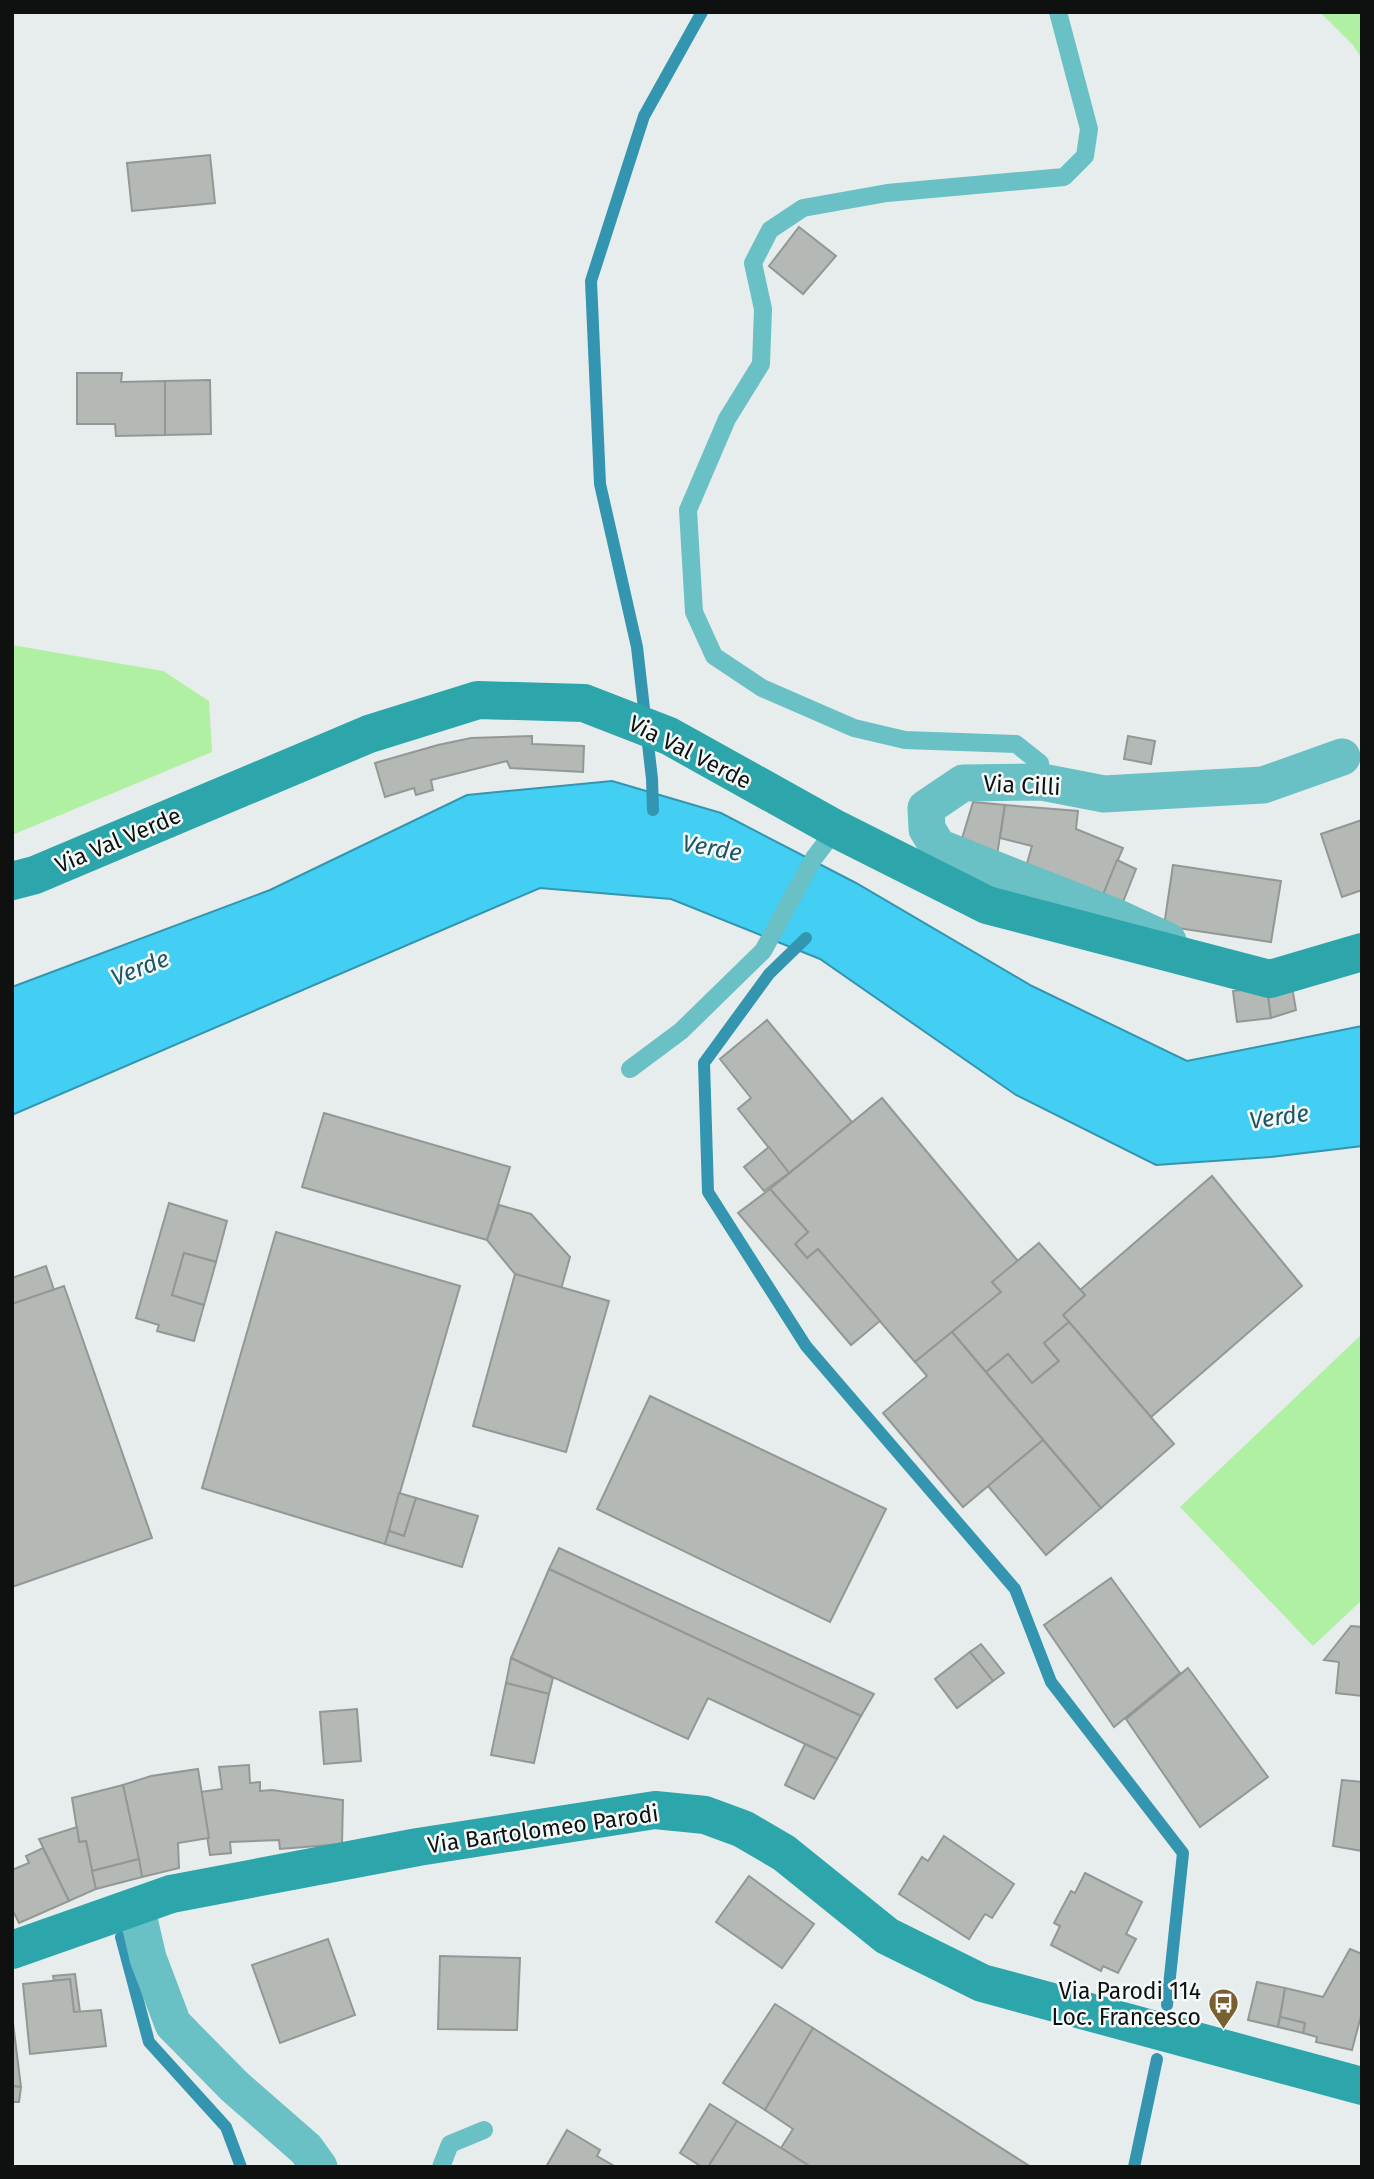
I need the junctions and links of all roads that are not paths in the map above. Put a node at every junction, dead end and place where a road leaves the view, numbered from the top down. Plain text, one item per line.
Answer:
1 (1058, 12) edge
2 (1342, 757) dead end
3 (1042, 782) junction
4 (825, 843) junction
5 (12, 881) edge
6 (1362, 952) edge
7 (1219, 965) junction
8 (629, 1069) dead end
9 (136, 1906) junction
10 (12, 1950) edge
11 (1362, 2086) edge
12 (484, 2130) dead end
13 (319, 2167) edge
14 (441, 2167) edge

1 - 3 lane
2 - 3 street, Via Cilli
3 - 7 street, Via Cilli
4 - 5 main road, Via Val Verde
4 - 7 main road, Via Val Verde
4 - 8 lane
6 - 7 main road, Via Val Verde
9 - 10 main road, Via Bartolomeo Parodi
9 - 11 main road, Via Bartolomeo Parodi
9 - 13 street
12 - 14 lane

